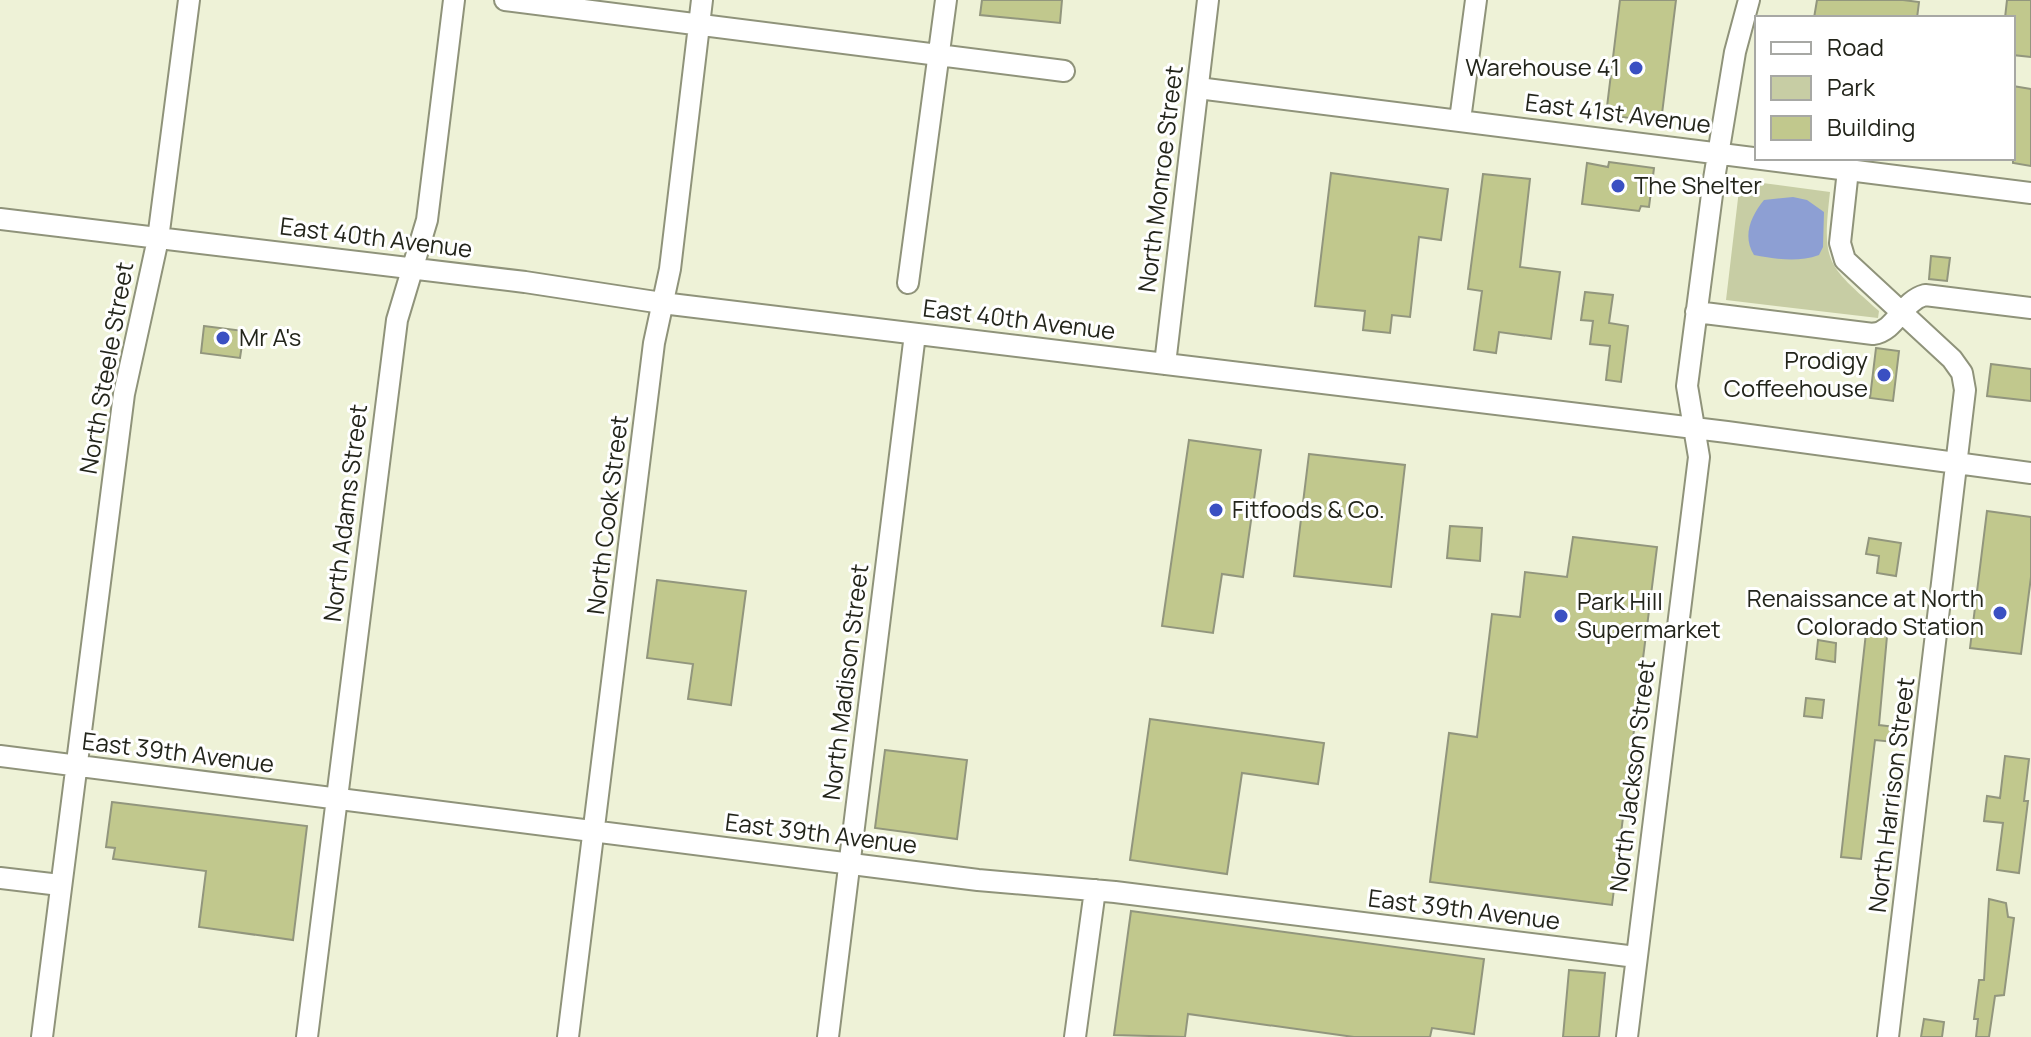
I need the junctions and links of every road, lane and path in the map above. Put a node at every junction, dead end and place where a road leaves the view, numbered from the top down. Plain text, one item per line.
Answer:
1 (189, 0) edge
2 (454, 0) edge
3 (505, 0) edge
4 (702, 0) edge
5 (946, 0) edge
6 (1208, 0) edge
7 (1476, 0) edge
8 (1749, 0) edge
9 (699, 25) junction
10 (938, 55) junction
11 (1064, 71) dead end
12 (1198, 88) junction
13 (1460, 120) junction
14 (1718, 154) junction
15 (1755, 159) edge
16 (1767, 160) edge
17 (1848, 170) junction
18 (2031, 193) edge
19 (0, 219) edge
20 (158, 239) junction
21 (414, 269) junction
22 (908, 283) dead end
23 (662, 303) junction
24 (2031, 308) edge
25 (1696, 312) junction
26 (1900, 313) junction
27 (915, 334) junction
28 (1165, 364) junction
29 (1693, 428) junction
30 (1956, 463) junction
31 (2031, 473) edge
32 (0, 756) edge
33 (78, 756) junction
34 (336, 799) junction
35 (594, 831) junction
36 (850, 864) junction
37 (0, 878) edge
38 (60, 885) junction
39 (1095, 890) junction
40 (1636, 957) junction
41 (42, 1037) edge
42 (307, 1037) edge
43 (568, 1037) edge
44 (828, 1037) edge
45 (1075, 1037) edge
46 (1627, 1037) edge
47 (1888, 1037) edge

1 - 20 street, North Steele Street
2 - 21 street, North Adams Street
3 - 9 street
4 - 9 street, North Cook Street
5 - 10 street
6 - 12 street, North Monroe Street
7 - 13 street
8 - 14 street, North Jackson Street
9 - 10 street
9 - 23 street, North Cook Street
10 - 11 street
10 - 22 street
12 - 13 street, East 41st Avenue
12 - 28 street, North Monroe Street
13 - 14 street, East 41st Avenue
14 - 15 street, East 41st Avenue
14 - 25 street, North Jackson Street
16 - 17 street, East 41st Avenue
17 - 18 street, East 41st Avenue
17 - 26 street, North Harrison Street
19 - 20 street, East 40th Avenue
20 - 21 street, East 40th Avenue
20 - 33 street, North Steele Street
21 - 23 street, East 40th Avenue
21 - 34 street, North Adams Street
23 - 27 street, East 40th Avenue
23 - 35 street, North Cook Street
24 - 26 street
25 - 26 street
25 - 29 street, North Jackson Street
26 - 30 street, North Harrison Street
27 - 28 street, East 40th Avenue
27 - 36 street, North Madison Street
28 - 29 street, East 40th Avenue
29 - 30 street, East 40th Avenue
29 - 40 street, North Jackson Street
30 - 31 street, East 40th Avenue
30 - 47 street, North Harrison Street
32 - 33 street, East 39th Avenue
33 - 34 street, East 39th Avenue
33 - 38 street, North Steele Street
34 - 35 street, East 39th Avenue
34 - 42 street, North Adams Street
35 - 36 street, East 39th Avenue
35 - 43 street, North Cook Street
36 - 39 street, East 39th Avenue
36 - 44 street, North Madison Street
37 - 38 street
38 - 41 street, North Steele Street
39 - 40 street, East 39th Avenue
39 - 45 street
40 - 46 street, North Jackson Street

